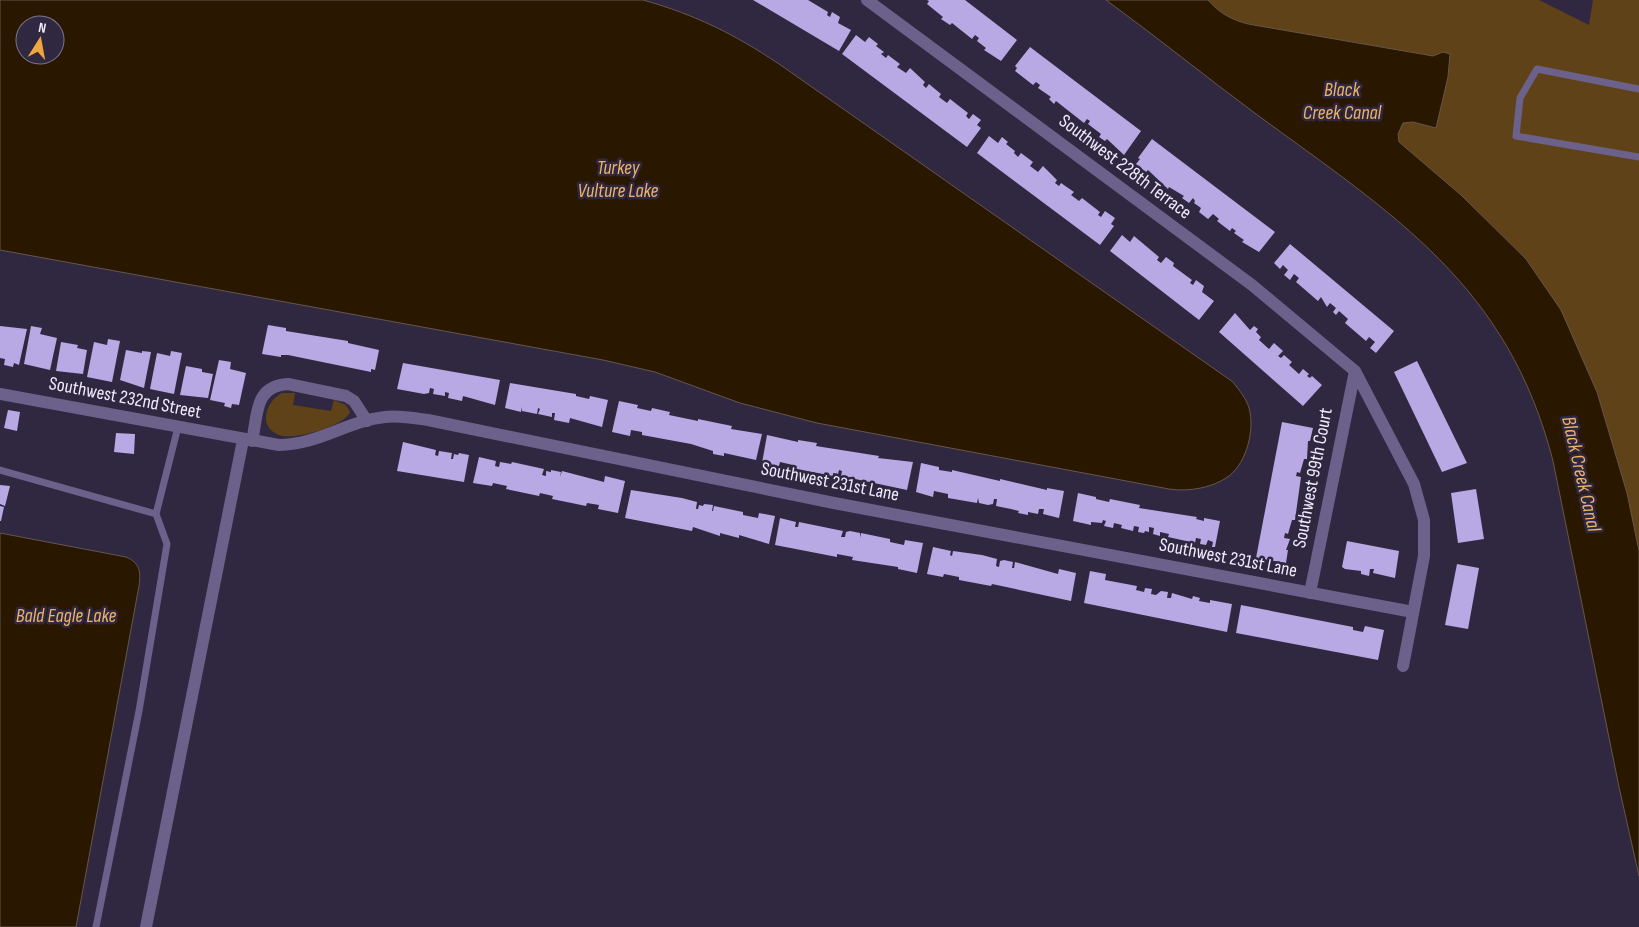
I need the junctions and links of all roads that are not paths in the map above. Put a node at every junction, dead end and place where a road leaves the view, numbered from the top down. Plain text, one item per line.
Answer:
1 (867, 0) edge
2 (1639, 89) edge
3 (1639, 157) edge
4 (1355, 371) junction
5 (0, 394) edge
6 (367, 421) junction
7 (178, 427) junction
8 (247, 440) junction
9 (0, 470) edge
10 (156, 514) junction
11 (1310, 593) junction
12 (1413, 612) junction
13 (1403, 666) dead end
14 (96, 927) edge
15 (146, 927) edge

1 - 4 street, Southwest 228th Terrace
2 - 3 lane
4 - 11 street, Southwest 99th Court
4 - 12 street
5 - 7 street, Southwest 232nd Street
6 - 8 street, Southwest 231st Lane
6 - 8 street
6 - 11 street, Southwest 231st Lane
7 - 8 street, Southwest 232nd Street
7 - 10 lane
8 - 15 street
9 - 10 lane
10 - 14 lane
11 - 12 street, Southwest 231st Lane
12 - 13 street

